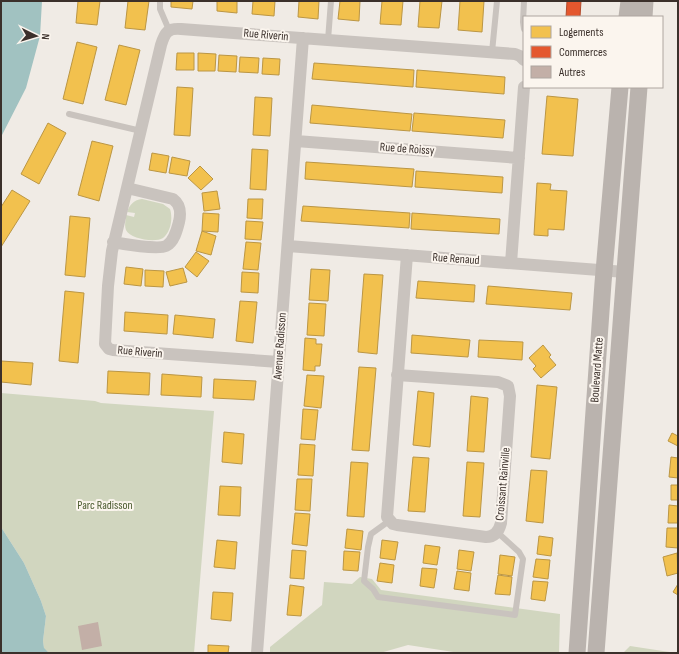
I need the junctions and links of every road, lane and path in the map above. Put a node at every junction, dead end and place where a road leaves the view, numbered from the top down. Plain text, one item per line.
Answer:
1 (160, 1) edge
2 (331, 1) edge
3 (497, 1) edge
4 (524, 1) edge
5 (629, 1) edge
6 (645, 1) edge
7 (523, 16) edge
8 (627, 16) edge
9 (644, 16) edge
10 (169, 30) junction
11 (303, 38) junction
12 (328, 40) junction
13 (492, 52) junction
14 (523, 59) edge
15 (524, 88) edge
16 (620, 88) edge
17 (639, 88) edge
18 (69, 114) dead end
19 (141, 131) junction
20 (296, 141) junction
21 (519, 158) junction
22 (127, 188) junction
23 (114, 242) junction
24 (288, 246) junction
25 (406, 255) junction
26 (511, 263) junction
27 (604, 270) junction
28 (624, 272) junction
29 (279, 362) junction
30 (397, 375) junction
31 (389, 521) junction
32 (497, 532) junction
33 (257, 653) edge
34 (576, 653) edge
35 (596, 653) edge

1 - 10 lane
2 - 12 lane
3 - 13 lane
4 - 7 lane
5 - 8 main road
6 - 9 main road
10 - 11 street, Rue Riverin
10 - 19 street, Rue Riverin
11 - 12 street, Rue Riverin
11 - 20 street, Avenue Radisson
12 - 13 street, Rue Riverin
13 - 14 street, Rue Riverin
15 - 21 street
16 - 27 main road, Boulevard Matte
17 - 28 main road, Boulevard Matte
18 - 19 lane
19 - 22 street, Rue Riverin
20 - 21 street, Rue de Roissy
20 - 24 street, Avenue Radisson
21 - 26 street
22 - 23 street, Rue Riverin
22 - 23 street
23 - 29 street, Rue Riverin
24 - 25 street, Rue Renaud
24 - 29 street, Avenue Radisson
25 - 26 street, Rue Renaud
25 - 30 street
26 - 27 street, Rue Renaud
27 - 28 street, Rue Renaud
27 - 34 main road, Boulevard Matte
28 - 35 main road, Boulevard Matte
29 - 33 street, Avenue Radisson
30 - 31 street
30 - 32 street, Croissant Rainville
31 - 32 street, Croissant Rainville
31 - 32 lane

